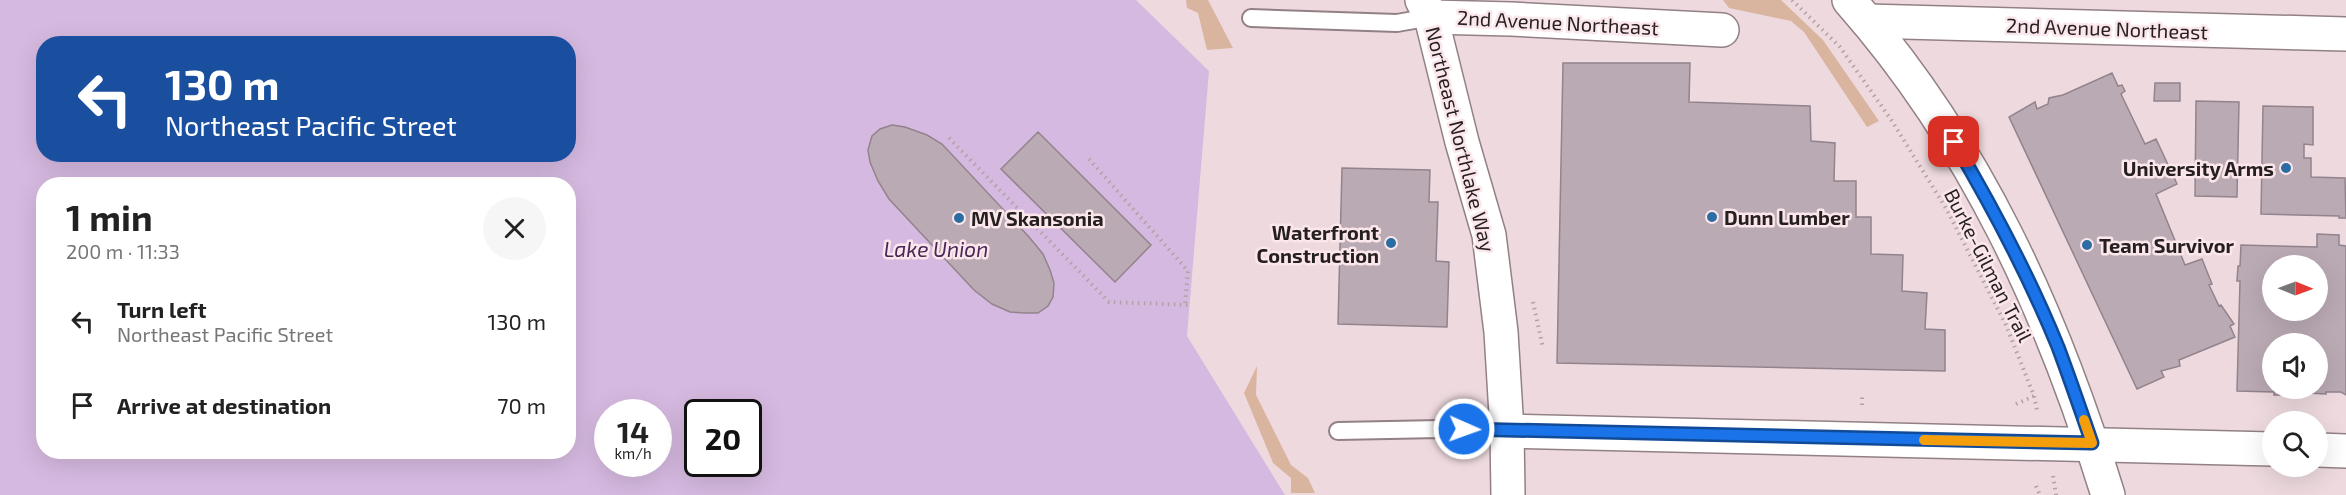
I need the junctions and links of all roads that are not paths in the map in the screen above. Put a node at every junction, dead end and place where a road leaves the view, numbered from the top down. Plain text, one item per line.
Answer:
1 (1426, 9) edge
2 (1858, 10) edge
3 (1251, 18) dead end
4 (1722, 30) dead end
5 (2346, 34) edge
6 (1338, 430) dead end
7 (1507, 431) junction
8 (2092, 443) junction
9 (2262, 449) edge
10 (2328, 450) edge
11 (2346, 451) edge
12 (1508, 495) edge
13 (2108, 495) edge

1 - 3 lane, 2nd Avenue Northeast
1 - 4 street, 2nd Avenue Northeast
1 - 7 street, Northeast Northlake Way
2 - 5 street, 2nd Avenue Northeast
2 - 8 street
6 - 7 lane
7 - 8 street
7 - 12 street, Northeast Northlake Way
8 - 9 street
8 - 13 street
10 - 11 street

